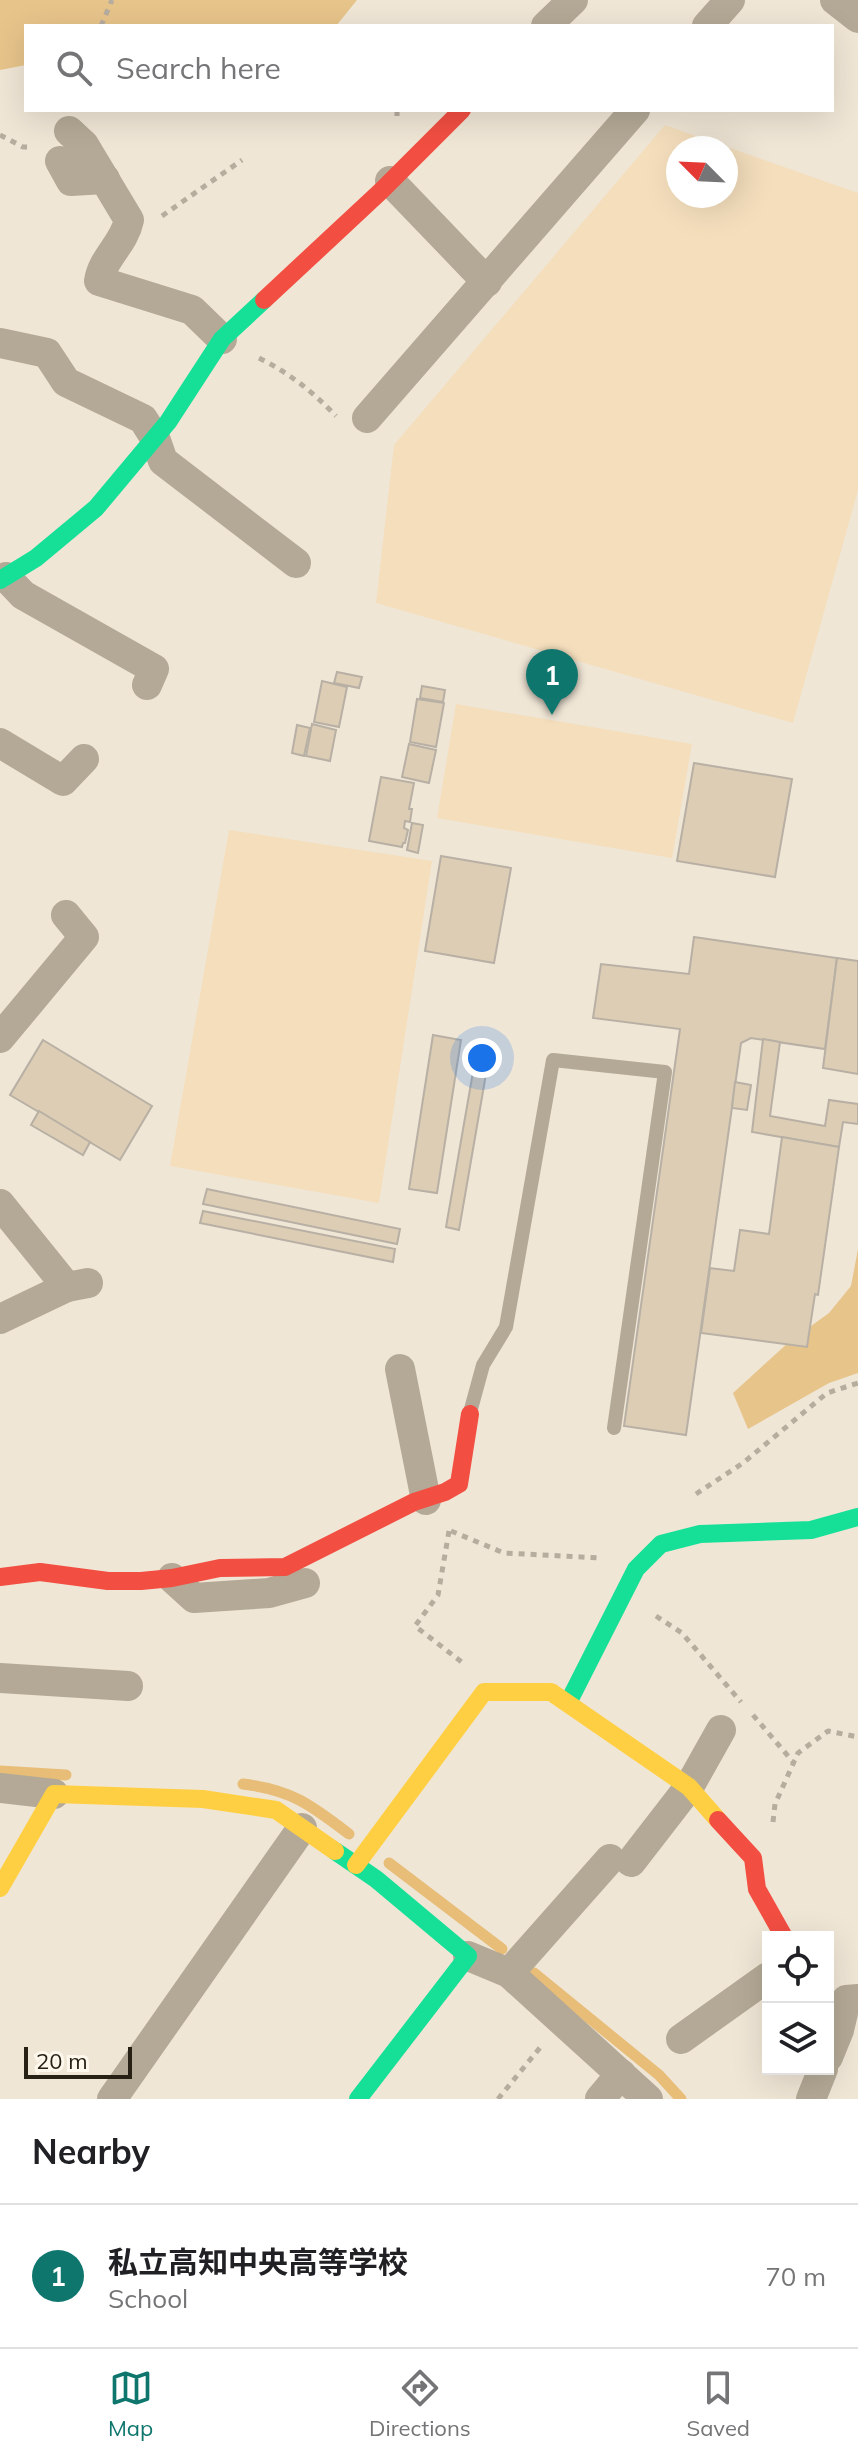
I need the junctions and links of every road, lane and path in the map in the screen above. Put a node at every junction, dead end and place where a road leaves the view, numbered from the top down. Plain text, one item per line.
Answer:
1 (112, 0) edge
2 (573, 0) edge
3 (730, 0) edge
4 (835, 0) edge
5 (858, 18) edge
6 (102, 24) edge
7 (548, 24) edge
8 (709, 24) edge
9 (460, 112) edge
10 (633, 112) edge
11 (69, 131) dead end
12 (242, 160) dead end
13 (60, 161) dead end
14 (105, 179) junction
15 (390, 181) junction
16 (126, 235) junction
17 (487, 282) junction
18 (222, 339) junction
19 (0, 343) edge
20 (354, 419) joint
21 (155, 438) junction
22 (296, 563) dead end
23 (3, 578) edge
24 (147, 685) dead end
25 (0, 743) edge
26 (84, 759) dead end
27 (66, 915) dead end
28 (4, 1021) edge
29 (0, 1204) edge
30 (0, 1319) edge
31 (400, 1369) dead end
32 (470, 1414) joint
33 (614, 1428) dead end
34 (430, 1513) junction
35 (858, 1517) edge
36 (449, 1531) junction
37 (609, 1559) dead end
38 (0, 1577) edge
39 (172, 1578) junction
40 (305, 1583) dead end
41 (0, 1678) edge
42 (128, 1686) dead end
43 (484, 1692) junction
44 (568, 1703) junction
45 (721, 1730) dead end
46 (858, 1737) edge
47 (689, 1787) junction
48 (0, 1788) edge
49 (54, 1794) junction
50 (302, 1828) junction
51 (753, 1858) junction
52 (356, 1865) junction
53 (0, 1888) edge
54 (781, 1931) edge
55 (468, 1956) junction
56 (509, 1973) junction
57 (762, 1981) edge
58 (844, 1994) edge
59 (562, 2020) junction
60 (681, 2039) dead end
61 (834, 2042) edge
62 (621, 2074) junction
63 (821, 2075) edge
64 (112, 2099) edge
65 (358, 2099) edge
66 (498, 2099) edge
67 (600, 2099) edge
68 (648, 2099) edge
69 (811, 2099) edge

1 - 6 path
2 - 7 street
3 - 8 street
4 - 5 street
9 - 15 street
10 - 17 street
11 - 14 street
12 - 16 path
13 - 14 street
14 - 16 street
15 - 17 street
15 - 18 street
16 - 18 street
17 - 20 street
18 - 20 path
18 - 21 street
19 - 21 street
21 - 22 street
21 - 23 street
23 - 24 street
25 - 26 street
27 - 28 street
29 - 30 street
31 - 34 street
32 - 33 lane
32 - 34 street
34 - 36 path
34 - 39 street
35 - 44 street
36 - 37 path
36 - 43 path
38 - 39 street
39 - 40 street
41 - 42 street
43 - 44 street
43 - 52 street
44 - 47 street
45 - 47 street
46 - 51 path
47 - 51 street
47 - 56 street
48 - 49 street
49 - 50 street
49 - 53 street
50 - 52 street
50 - 64 street
51 - 54 street
52 - 55 street
55 - 56 street
55 - 65 street
56 - 59 street
57 - 60 street
58 - 61 street
59 - 62 street
59 - 66 path
62 - 67 street
62 - 68 street
63 - 69 street

